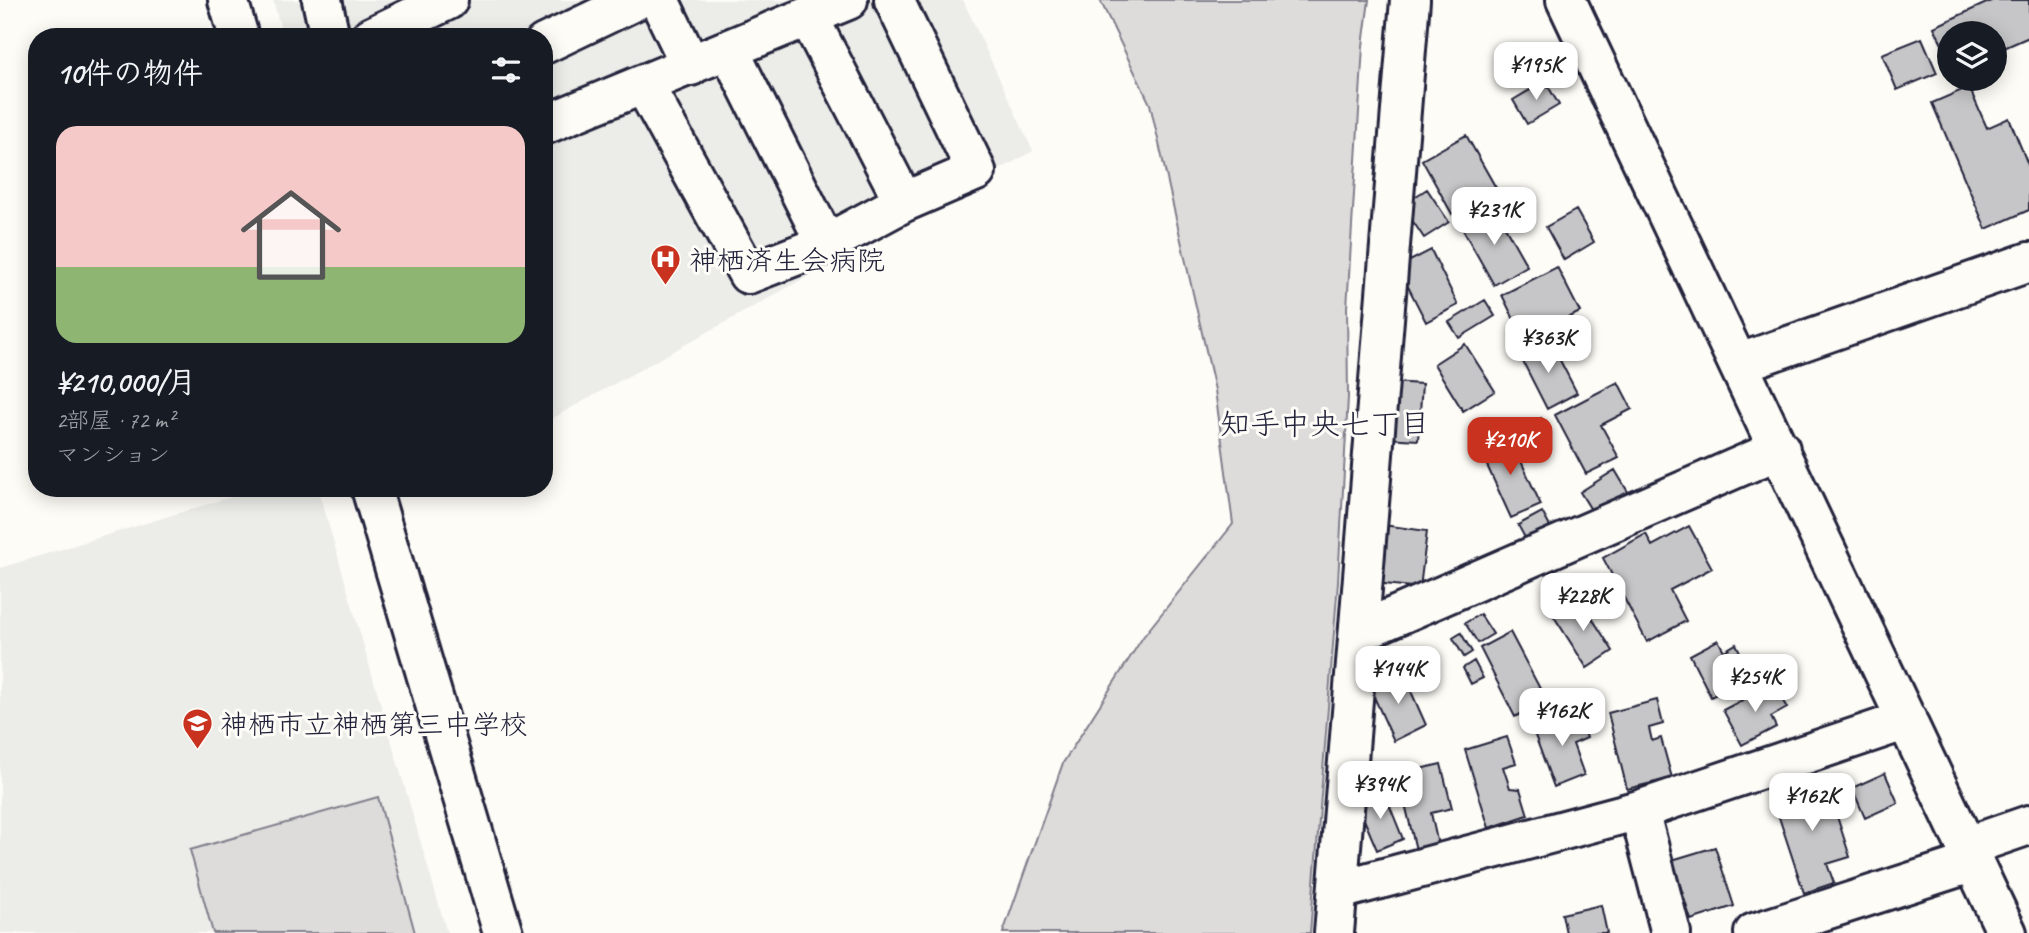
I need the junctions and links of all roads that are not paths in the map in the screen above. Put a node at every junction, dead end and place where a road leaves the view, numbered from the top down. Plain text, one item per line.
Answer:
1 (228, 0) edge
2 (322, 0) edge
3 (447, 0) edge
4 (636, 0) edge
5 (659, 0) edge
6 (848, 0) edge
7 (894, 0) edge
8 (1410, 0) edge
9 (1566, 0) edge
10 (809, 18) junction
11 (236, 28) edge
12 (328, 28) edge
13 (389, 28) edge
14 (553, 40) edge
15 (729, 50) junction
16 (691, 66) junction
17 (643, 85) junction
18 (553, 121) edge
19 (904, 202) junction
20 (826, 244) junction
21 (2029, 261) edge
22 (1740, 363) junction
23 (1780, 449) junction
24 (375, 497) edge
25 (1359, 632) junction
26 (1907, 720) junction
27 (1639, 810) junction
28 (2029, 825) edge
29 (1971, 854) junction
30 (1339, 890) junction
31 (503, 933) edge
32 (1334, 933) edge
33 (1671, 933) edge
34 (1754, 933) edge
35 (2007, 933) edge

1 - 11 street
2 - 12 street
3 - 13 street
4 - 14 street
5 - 16 street
6 - 10 street
7 - 19 street
8 - 25 street
9 - 22 street
10 - 15 street
10 - 19 street
15 - 16 street
15 - 20 street
16 - 17 street
17 - 18 street
17 - 20 street
19 - 20 street
21 - 22 street
22 - 23 street
23 - 25 street
23 - 26 street
24 - 31 street
25 - 30 street
26 - 27 street
26 - 29 street
27 - 30 street
27 - 33 street
28 - 29 street
29 - 34 street
29 - 35 street
30 - 32 street

